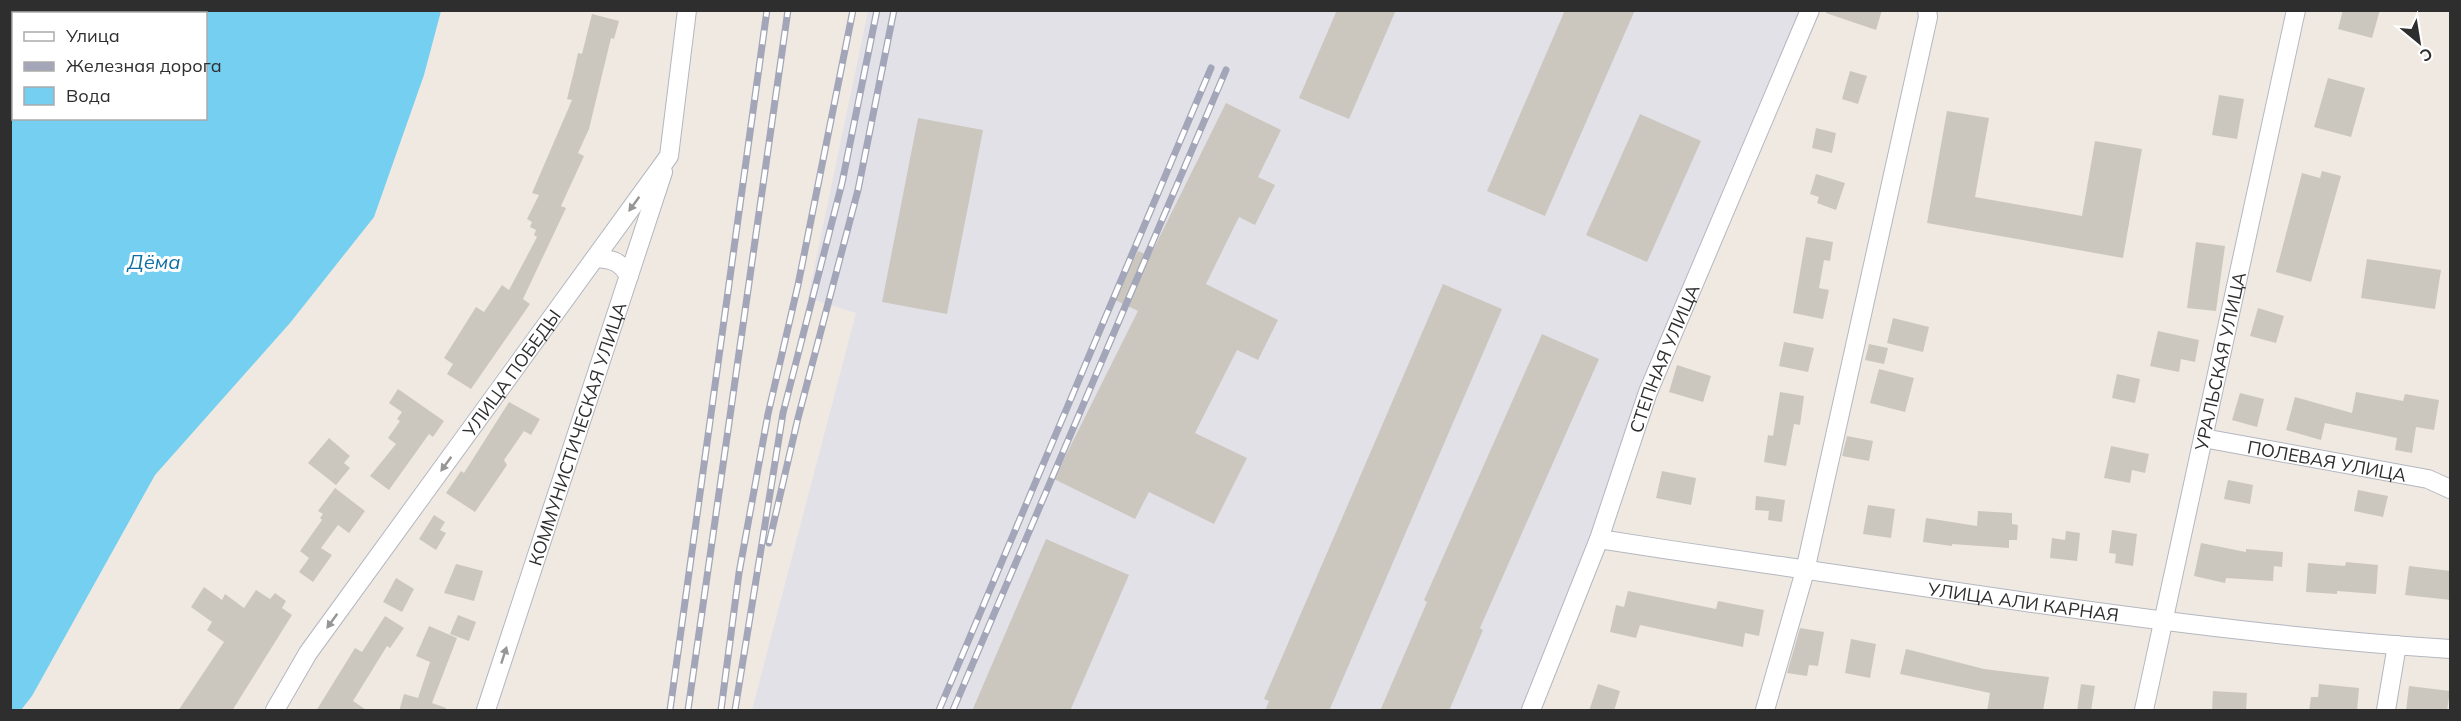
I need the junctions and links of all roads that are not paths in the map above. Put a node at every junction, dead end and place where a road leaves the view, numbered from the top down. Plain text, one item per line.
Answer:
1 (687, 10) edge
2 (1810, 10) edge
3 (1927, 10) edge
4 (2296, 10) edge
5 (669, 156) junction
6 (595, 258) junction
7 (629, 276) junction
8 (2203, 438) junction
9 (2451, 489) edge
10 (1599, 538) junction
11 (1805, 571) junction
12 (2163, 621) junction
13 (2397, 645) junction
14 (2451, 649) edge
15 (275, 711) edge
16 (486, 711) edge
17 (1531, 711) edge
18 (1765, 711) edge
19 (2144, 711) edge
20 (2386, 711) edge

1 - 5 street, УЛИЦА ПОБЕДЫ
2 - 10 street, СТЕПНАЯ УЛИЦА
3 - 11 street
4 - 8 street, УРАЛЬСКАЯ УЛИЦА
5 -> 6 street, УЛИЦА ПОБЕДЫ
5 - 7 street, КОММУНИСТИЧЕСКАЯ УЛИЦА
6 - 7 street
6 -> 15 street, УЛИЦА ПОБЕДЫ
16 -> 7 street, КОММУНИСТИЧЕСКАЯ УЛИЦА
8 - 9 street, ПОЛЕВАЯ УЛИЦА
8 - 12 street, УРАЛЬСКАЯ УЛИЦА
10 - 11 street, УЛИЦА АЛИ КАРНАЯ
10 - 17 street, СТЕПНАЯ УЛИЦА
11 - 12 street, УЛИЦА АЛИ КАРНАЯ
11 - 18 street
12 - 13 street, УЛИЦА АЛИ КАРНАЯ
12 - 19 street, УРАЛЬСКАЯ УЛИЦА
13 - 14 street, УЛИЦА АЛИ КАРНАЯ
13 - 20 street

